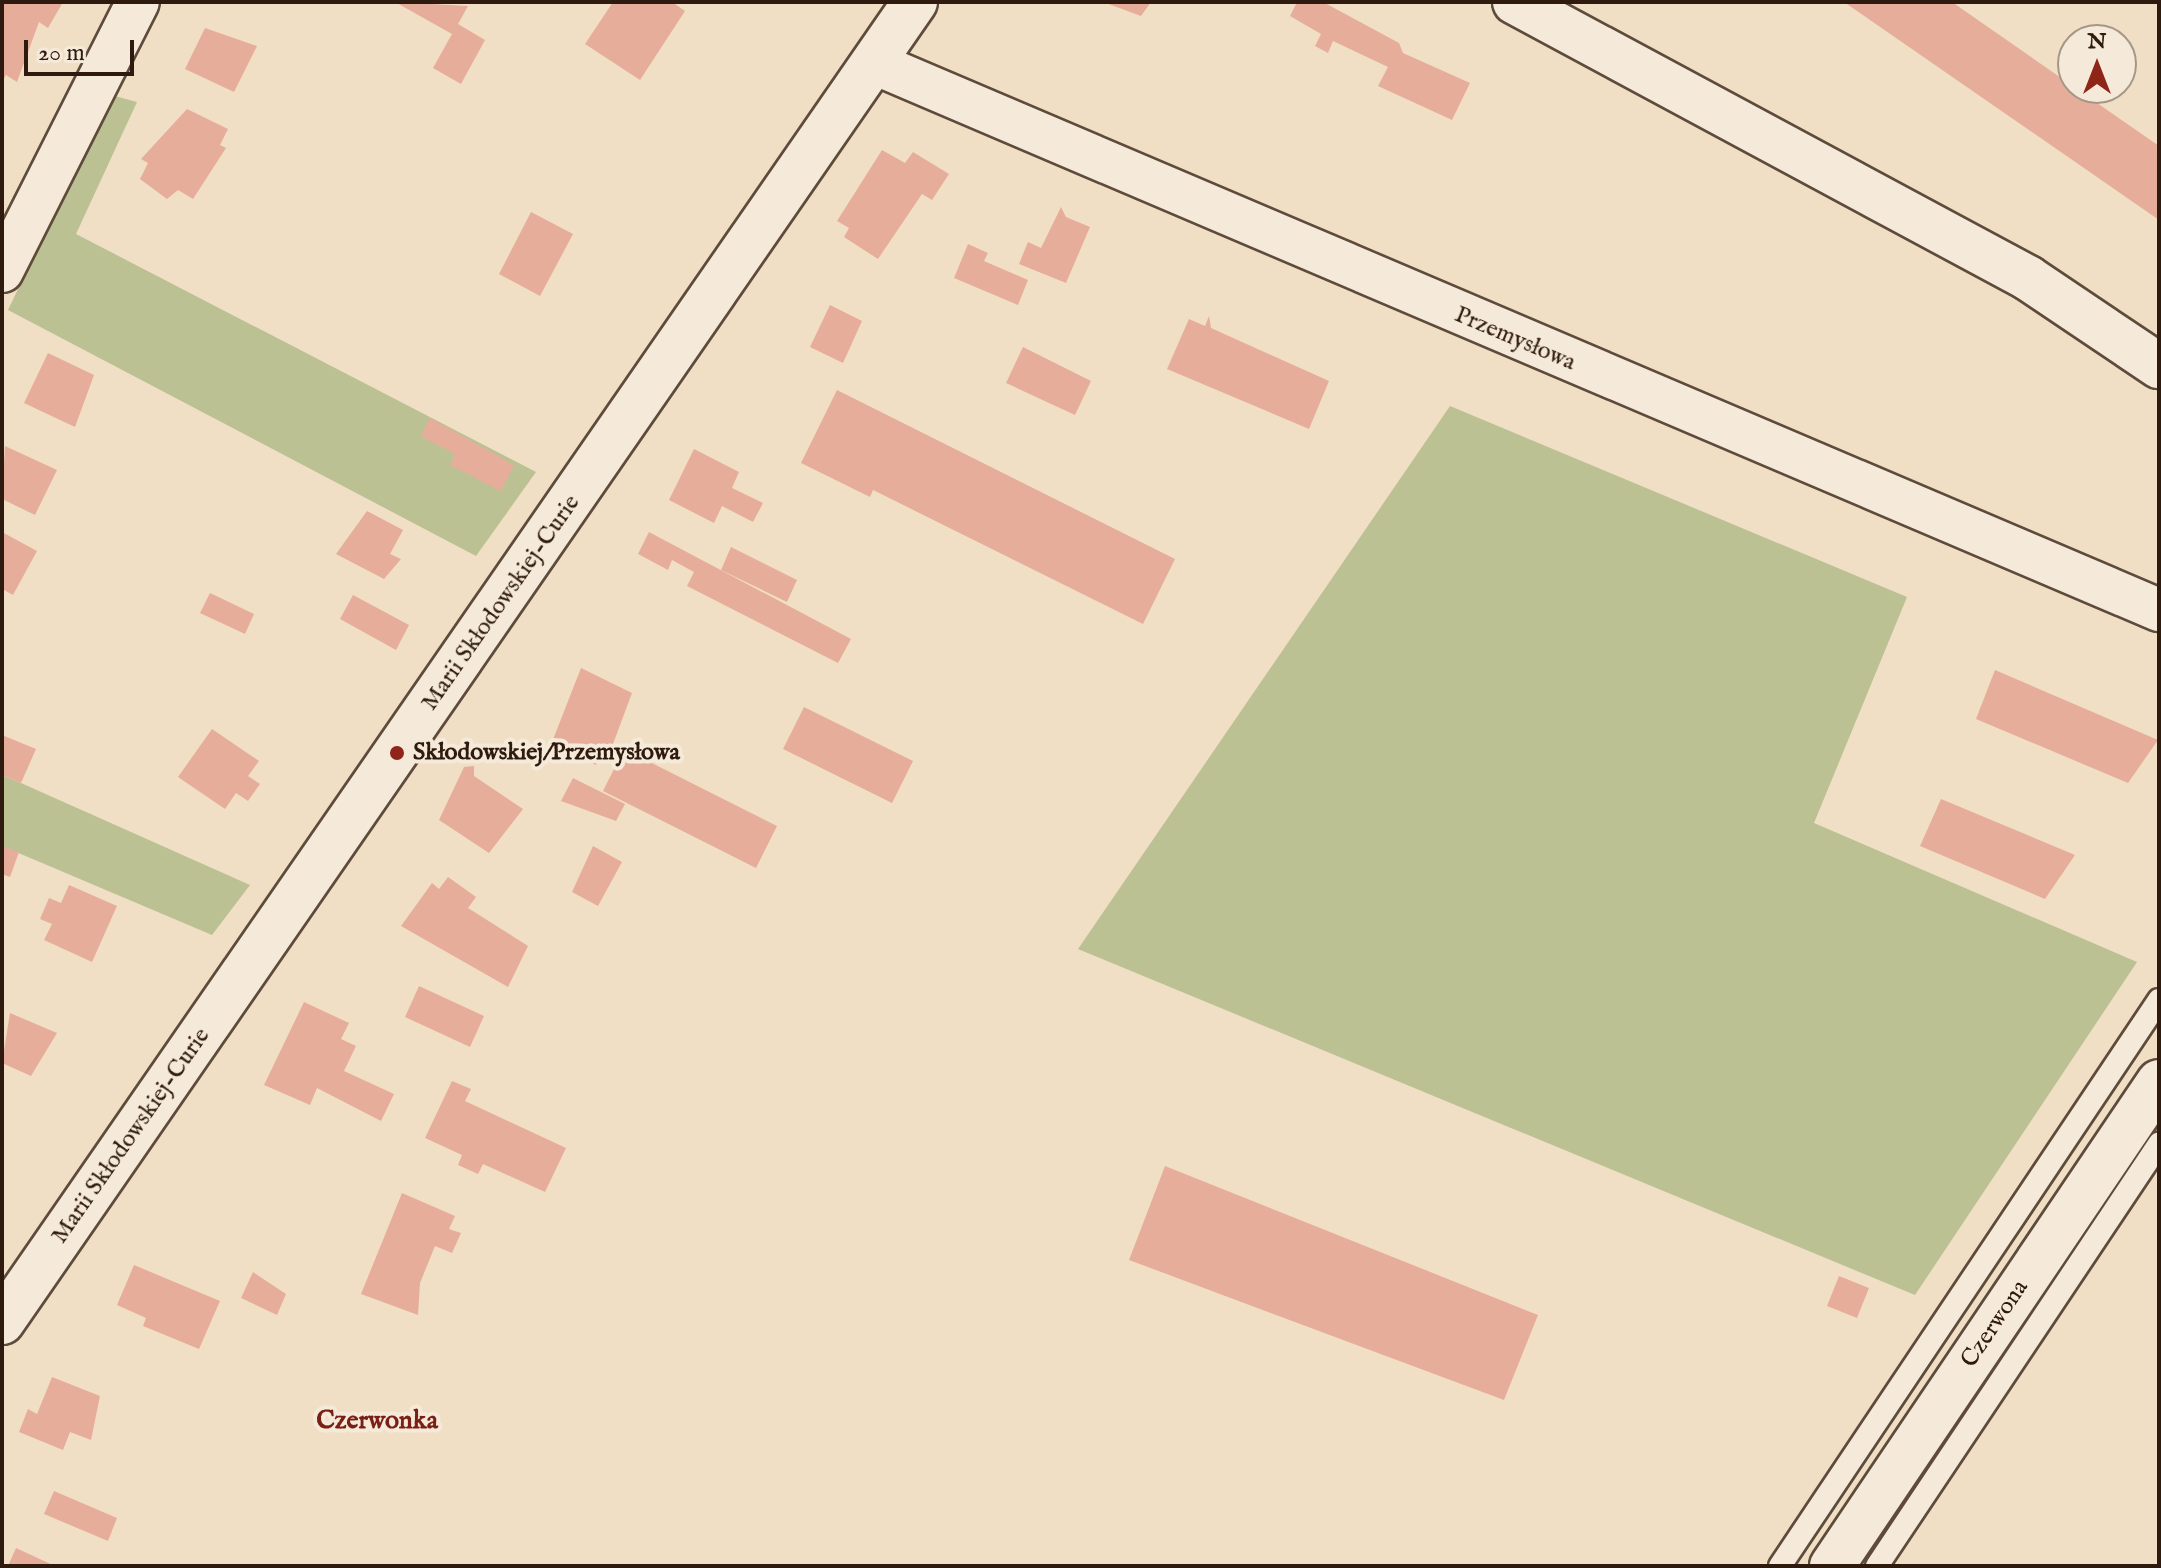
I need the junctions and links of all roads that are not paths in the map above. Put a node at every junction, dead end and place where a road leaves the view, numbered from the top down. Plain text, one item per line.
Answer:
1 (138, 2) edge
2 (915, 2) edge
3 (1515, 2) edge
4 (874, 63) junction
5 (18, 195) edge
6 (2, 271) edge
7 (2159, 366) edge
8 (2159, 610) edge
9 (2159, 1000) edge
10 (2159, 1082) edge
11 (2159, 1144) edge
12 (2, 1322) edge
13 (1780, 1566) edge
14 (1832, 1566) edge
15 (1877, 1566) edge

1 - 5 street
2 - 4 street, Marii Skłodowskiej-Curie
3 - 7 street
4 - 8 street, Przemysłowa
4 - 12 street, Marii Skłodowskiej-Curie
5 - 6 street
9 - 13 lane
10 - 14 street, Czerwona
11 - 15 lane

